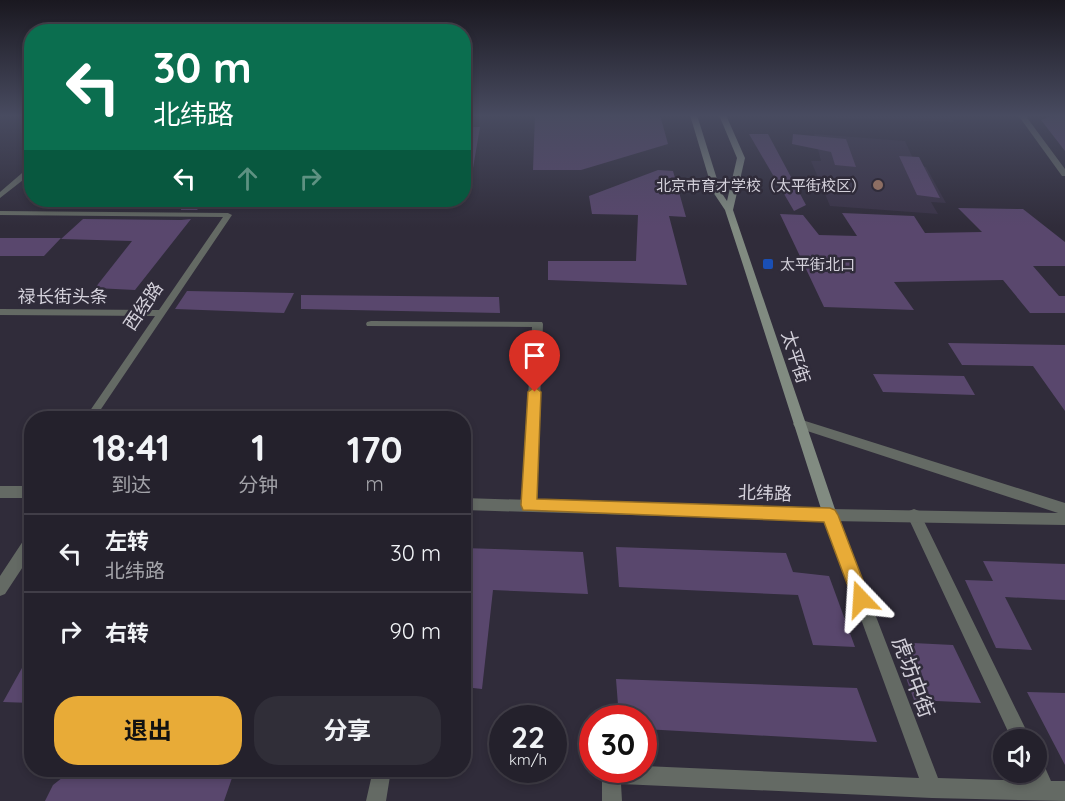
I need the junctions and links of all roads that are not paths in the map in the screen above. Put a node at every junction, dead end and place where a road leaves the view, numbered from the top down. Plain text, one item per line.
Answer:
1 (705, 152) edge
2 (739, 152) edge
3 (1049, 152) edge
4 (1064, 172) edge
5 (24, 176) edge
6 (0, 196) edge
7 (729, 210) junction
8 (0, 213) edge
9 (0, 312) edge
10 (162, 313) junction
11 (371, 324) dead end
12 (95, 411) edge
13 (799, 424) junction
14 (0, 492) edge
15 (24, 492) edge
16 (471, 504) edge
17 (529, 505) junction
18 (1065, 509) edge
19 (830, 515) junction
20 (915, 515) junction
21 (1065, 519) edge
22 (24, 552) edge
23 (0, 589) edge
24 (1017, 729) edge
25 (381, 777) edge
26 (932, 788) junction
27 (1056, 791) edge
28 (991, 796) edge
29 (376, 801) edge
30 (612, 801) edge

1 - 7 main road, 太平街
2 - 7 main road
3 - 4 street
5 - 6 street
7 - 13 main road, 太平街
8 - 10 lane, 西经路
9 - 10 lane, 禄长街头条
10 - 12 lane, 西经路
11 - 17 street
13 - 18 street
13 - 19 main road, 太平街
14 - 15 street
16 - 17 street, 北纬路
17 - 19 street, 北纬路
19 - 20 street, 北纬路
19 - 26 street, 虎坊中街
20 - 21 street, 北纬路
20 - 24 street
22 - 23 street
25 - 29 street
26 - 28 street
26 - 30 street
27 - 28 street

